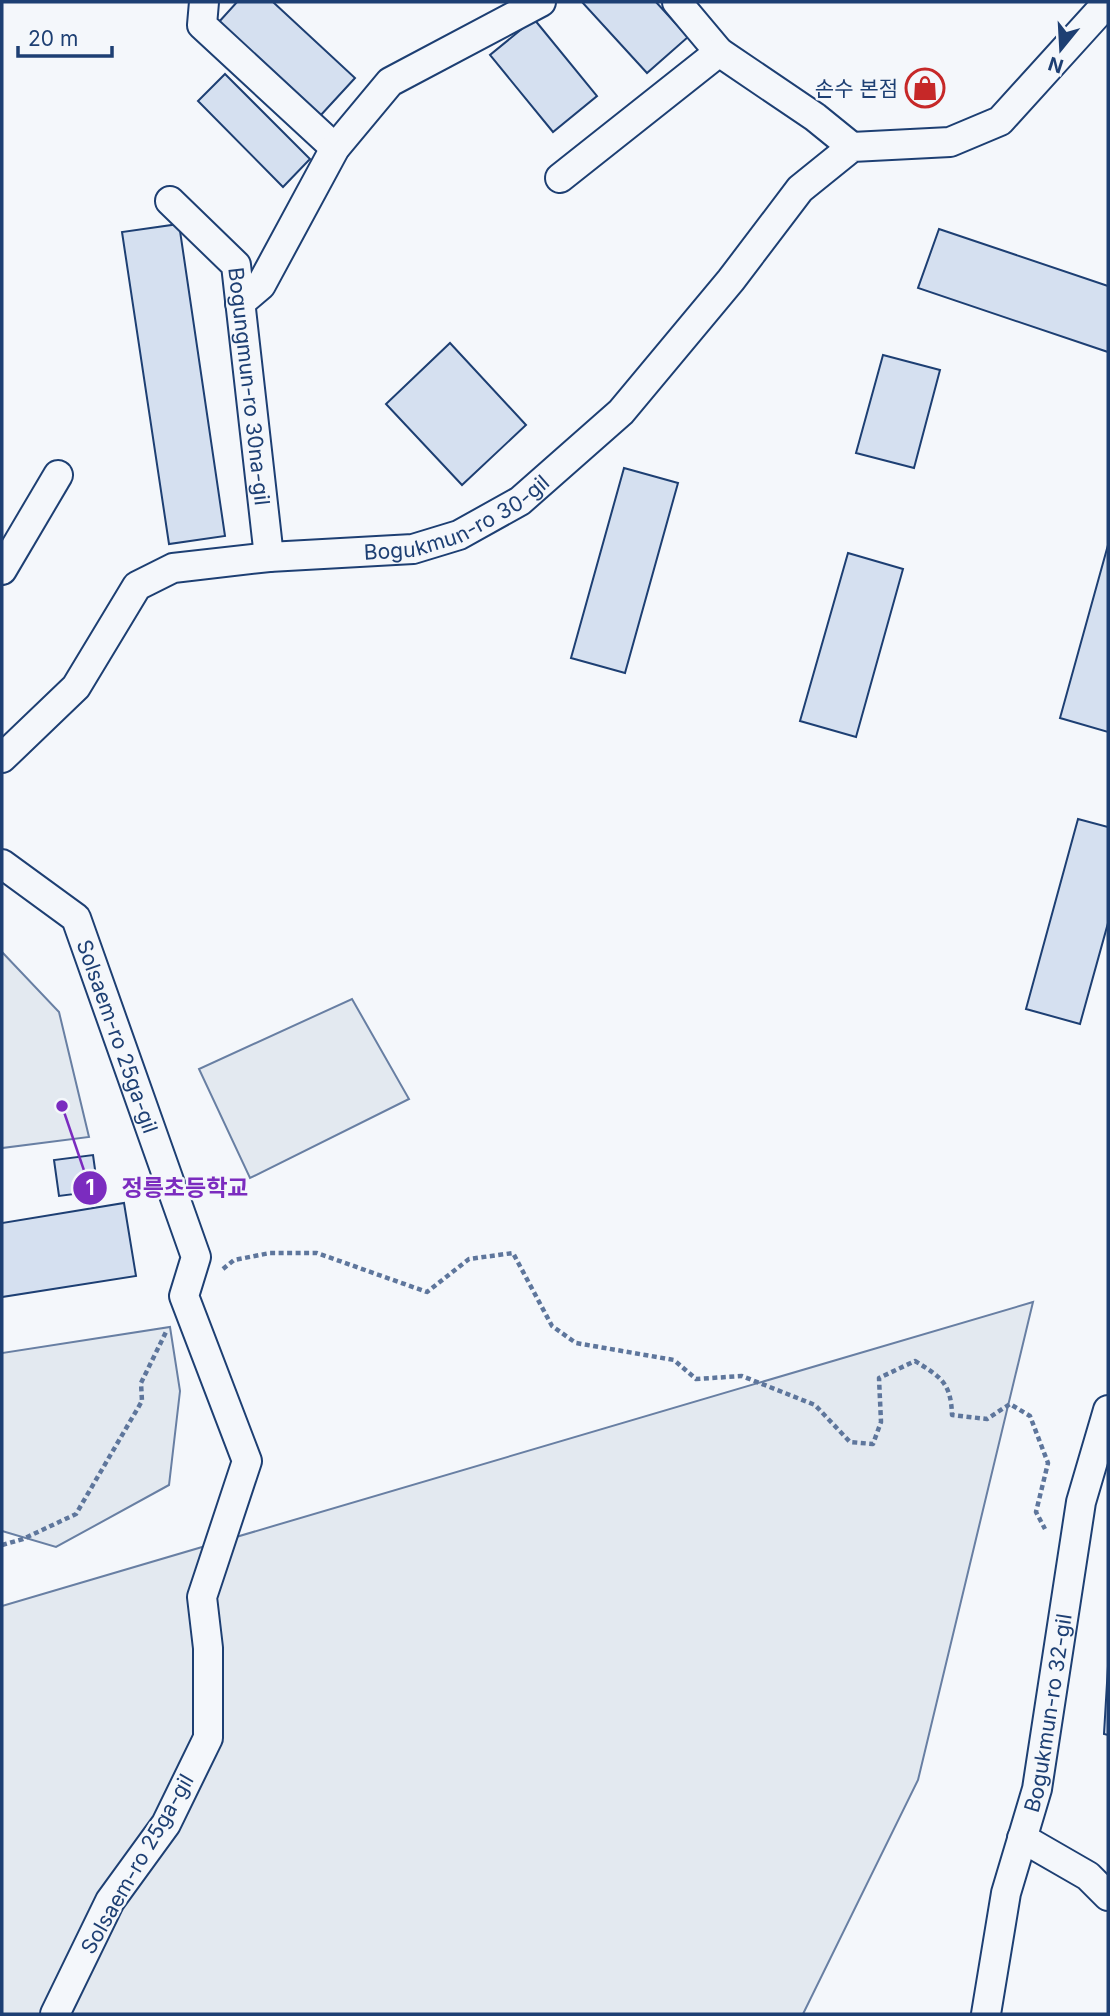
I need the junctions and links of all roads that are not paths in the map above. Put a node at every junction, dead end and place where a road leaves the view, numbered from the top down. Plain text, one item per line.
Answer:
1 (204, 2) edge
2 (541, 2) edge
3 (677, 2) edge
4 (1108, 2) edge
5 (719, 52) junction
6 (852, 147) junction
7 (335, 148) junction
8 (560, 178) dead end
9 (170, 201) dead end
10 (240, 303) junction
11 (58, 475) dead end
12 (269, 557) junction
13 (2, 570) edge
14 (2, 758) edge
15 (3, 865) edge
16 (1107, 1422) edge
17 (1022, 1838) junction
18 (1108, 1896) edge
19 (55, 2014) edge
20 (986, 2014) edge

1 - 7 street
2 - 7 street
3 - 5 street
4 - 6 street
5 - 6 street
5 - 8 street
6 - 12 street, Bogukmun-ro 30-gil
7 - 10 street
9 - 10 street, Bogungmun-ro 30na-gil
10 - 12 street, Bogungmun-ro 30na-gil
11 - 13 street
12 - 14 street, Bogukmun-ro 30-gil
15 - 19 street, Solsaem-ro 25ga-gil
16 - 17 street, Bogukmun-ro 32-gil
17 - 18 street
17 - 20 street, Bogukmun-ro 32-gil

